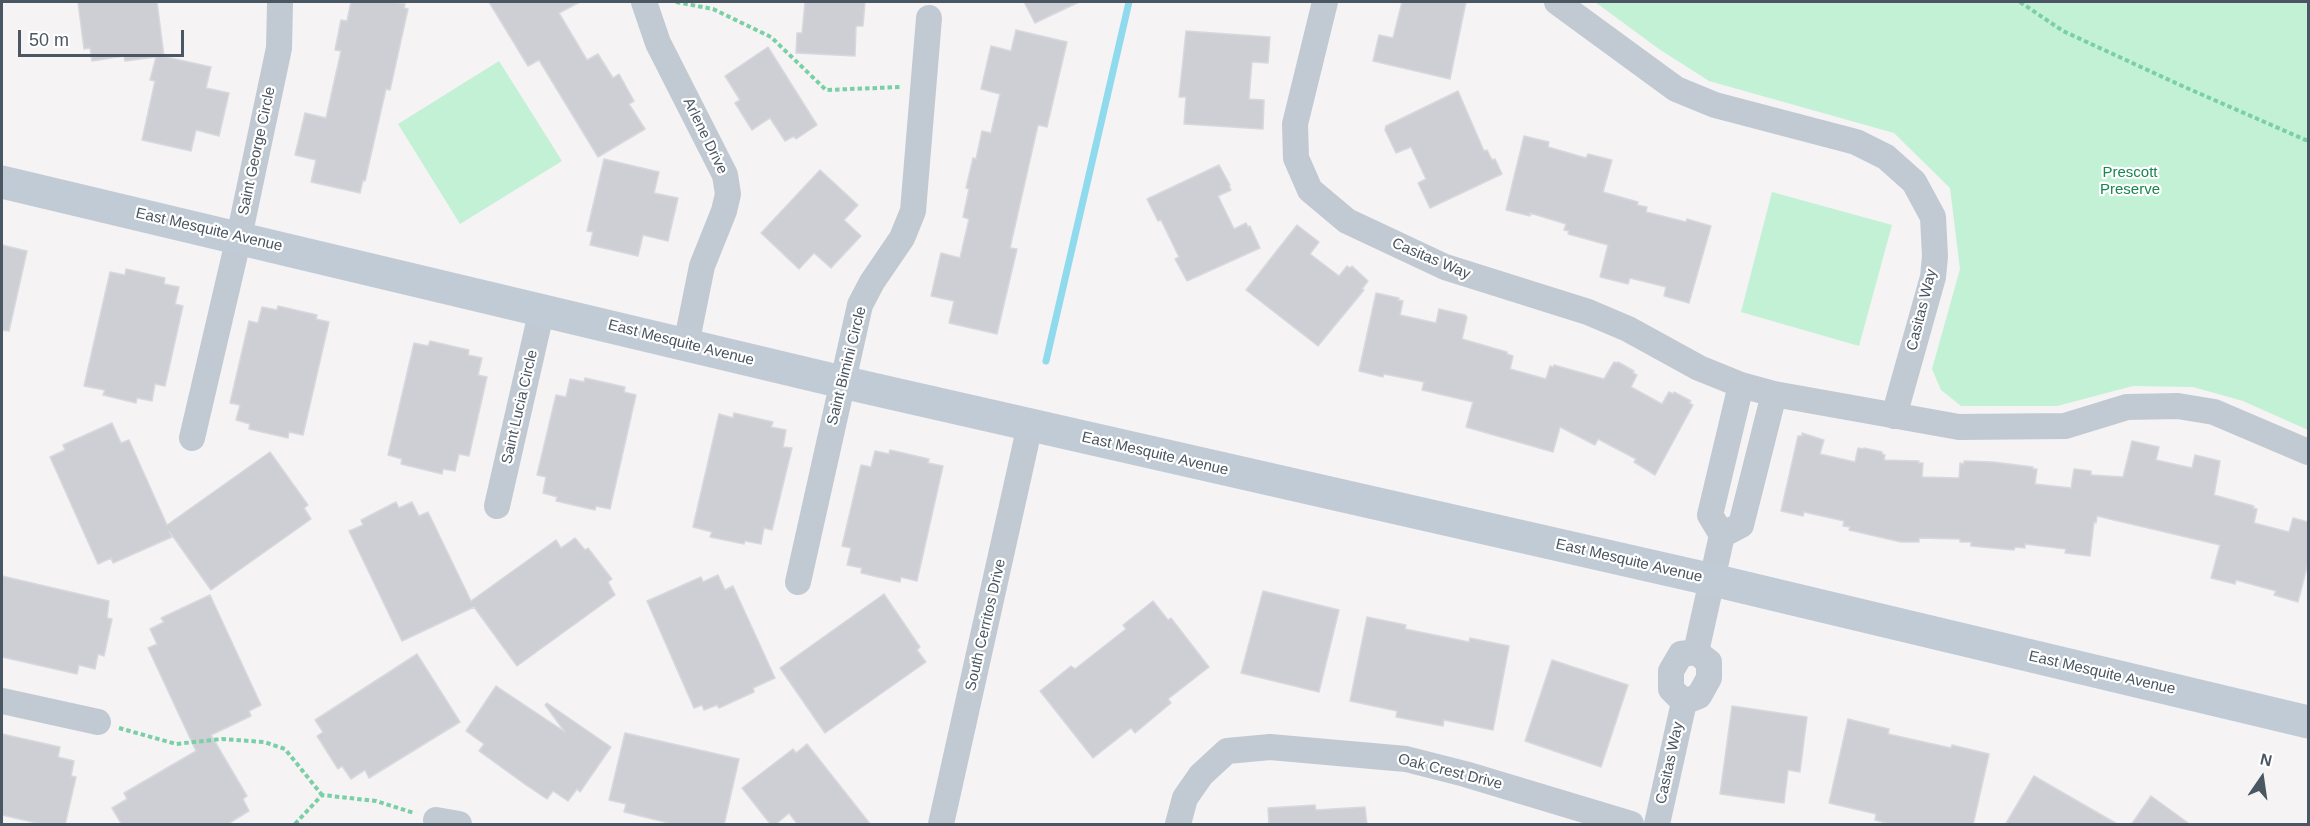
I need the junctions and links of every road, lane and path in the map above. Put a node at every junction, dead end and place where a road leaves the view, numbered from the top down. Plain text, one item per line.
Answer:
1 (644, 2) edge
2 (676, 2) edge
3 (1324, 2) edge
4 (1557, 2) edge
5 (2020, 2) edge
6 (280, 4) dead end
7 (929, 18) dead end
8 (924, 88) junction
9 (2308, 141) edge
10 (2, 182) edge
11 (239, 237) junction
12 (542, 309) junction
13 (686, 345) junction
14 (842, 382) junction
15 (1741, 385) junction
16 (1774, 394) junction
17 (1894, 416) junction
18 (1030, 425) junction
19 (192, 438) dead end
20 (2308, 452) edge
21 (497, 506) dead end
22 (1722, 535) junction
23 (1713, 580) junction
24 (798, 582) dead end
25 (2, 701) edge
26 (98, 722) joint
27 (2308, 722) edge
28 (322, 795) junction
29 (447, 822) edge
30 (295, 825) edge
31 (941, 825) edge
32 (1178, 825) edge
33 (1631, 825) edge
34 (1657, 825) edge

1 - 13 street, Arlene Drive
2 - 8 path
3 - 15 street, Casitas Way
4 - 17 street, Casitas Way
5 - 9 path
6 - 11 street, Saint George Circle
7 - 8 street, Saint Bimini Circle
8 - 14 street, Saint Bimini Circle
10 - 11 street, East Mesquite Avenue
11 - 12 street, East Mesquite Avenue
11 - 19 street, Saint George Circle
12 - 13 street, East Mesquite Avenue
12 - 21 street, Saint Lucia Circle
13 - 14 street, East Mesquite Avenue
14 - 18 street, East Mesquite Avenue
14 - 24 street, Saint Bimini Circle
15 - 16 street, Casitas Way
15 - 22 street
16 - 17 street, Casitas Way
16 - 22 street
17 - 20 street, Casitas Way
18 - 23 street, East Mesquite Avenue
18 - 31 street, South Cerritos Drive
22 - 23 street, Casitas Way
23 - 27 street, East Mesquite Avenue
23 - 34 street, Casitas Way
25 - 26 street
26 - 28 path
28 - 29 path
28 - 30 path
32 - 33 street, Oak Crest Drive

